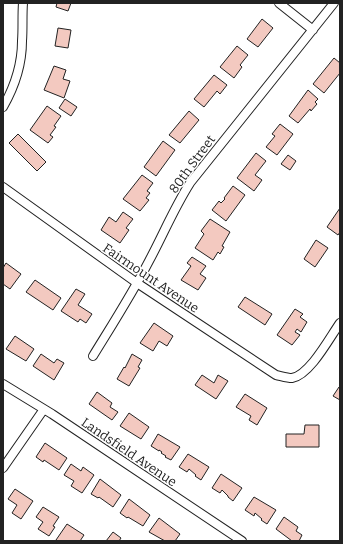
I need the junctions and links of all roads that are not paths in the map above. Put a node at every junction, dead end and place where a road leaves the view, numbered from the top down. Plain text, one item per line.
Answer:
1 (23, 3) edge
2 (279, 3) edge
3 (334, 3) edge
4 (313, 30) junction
5 (3, 107) edge
6 (3, 187) edge
7 (137, 283) junction
8 (340, 323) edge
9 (92, 356) dead end
10 (3, 384) edge
11 (44, 409) junction
12 (3, 468) edge
13 (242, 541) edge

1 - 5 street
2 - 4 street
3 - 4 street, 80th Street
4 - 7 street, 80th Street
6 - 7 street, Fairmount Avenue
7 - 8 street, Fairmount Avenue
7 - 9 street, 80th Street
10 - 11 street, Landsfield Avenue
11 - 12 street
11 - 13 street, Landsfield Avenue

